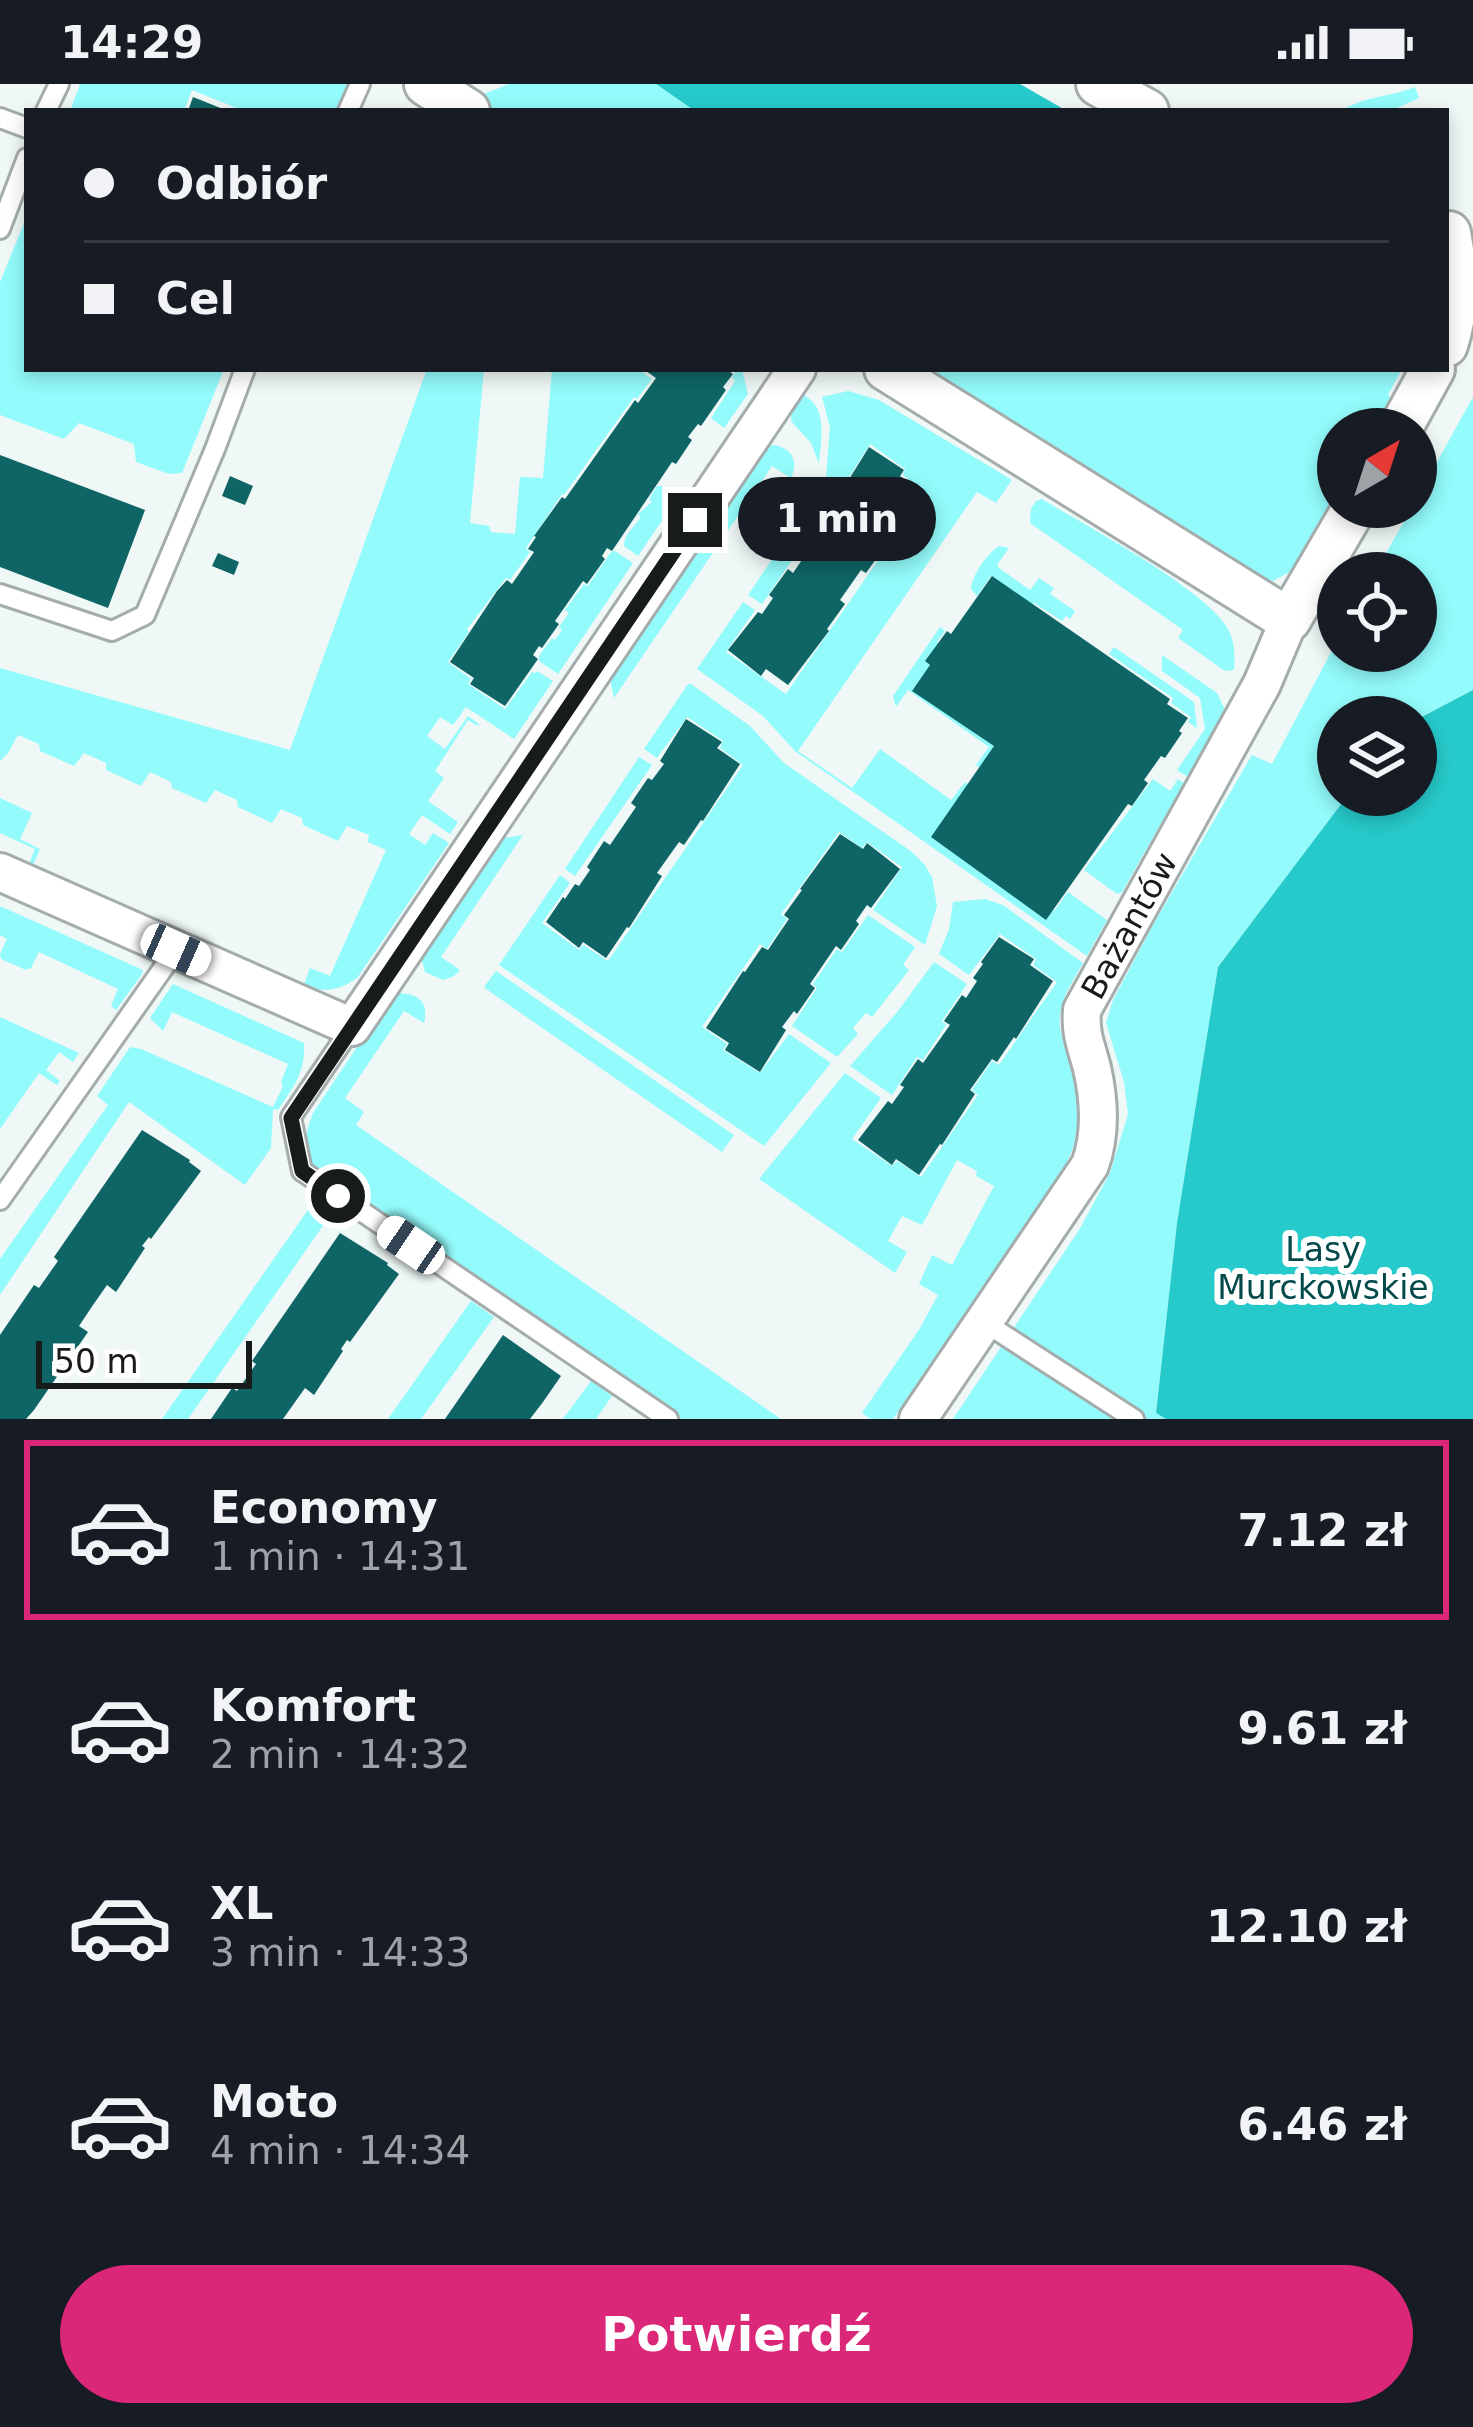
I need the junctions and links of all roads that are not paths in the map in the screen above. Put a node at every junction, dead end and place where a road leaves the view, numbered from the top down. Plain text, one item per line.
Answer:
1 (426, 84) edge
2 (1098, 84) edge
3 (463, 108) edge
4 (1142, 108) edge
5 (24, 166) edge
6 (0, 229) edge
7 (1456, 233) edge
8 (1473, 304) edge
9 (1449, 335) edge
10 (1449, 340) edge
11 (244, 372) edge
12 (795, 372) edge
13 (891, 372) edge
14 (1431, 372) edge
15 (1412, 408) edge
16 (1342, 528) edge
17 (0, 594) edge
18 (1289, 620) junction
19 (0, 872) edge
20 (176, 950) junction
21 (352, 1027) junction
22 (0, 1200) edge
23 (984, 1322) junction
24 (668, 1419) edge
25 (918, 1419) edge
26 (1134, 1419) edge

1 - 3 street
2 - 4 street
5 - 6 lane
7 - 9 street
8 - 10 street
11 - 17 lane
12 - 21 street
13 - 18 street
14 - 15 street
16 - 18 street, Bażantów
18 - 23 street, Bażantów
19 - 20 street
20 - 21 street
20 - 22 lane
21 - 24 lane
23 - 25 street, Bażantów
23 - 26 lane

